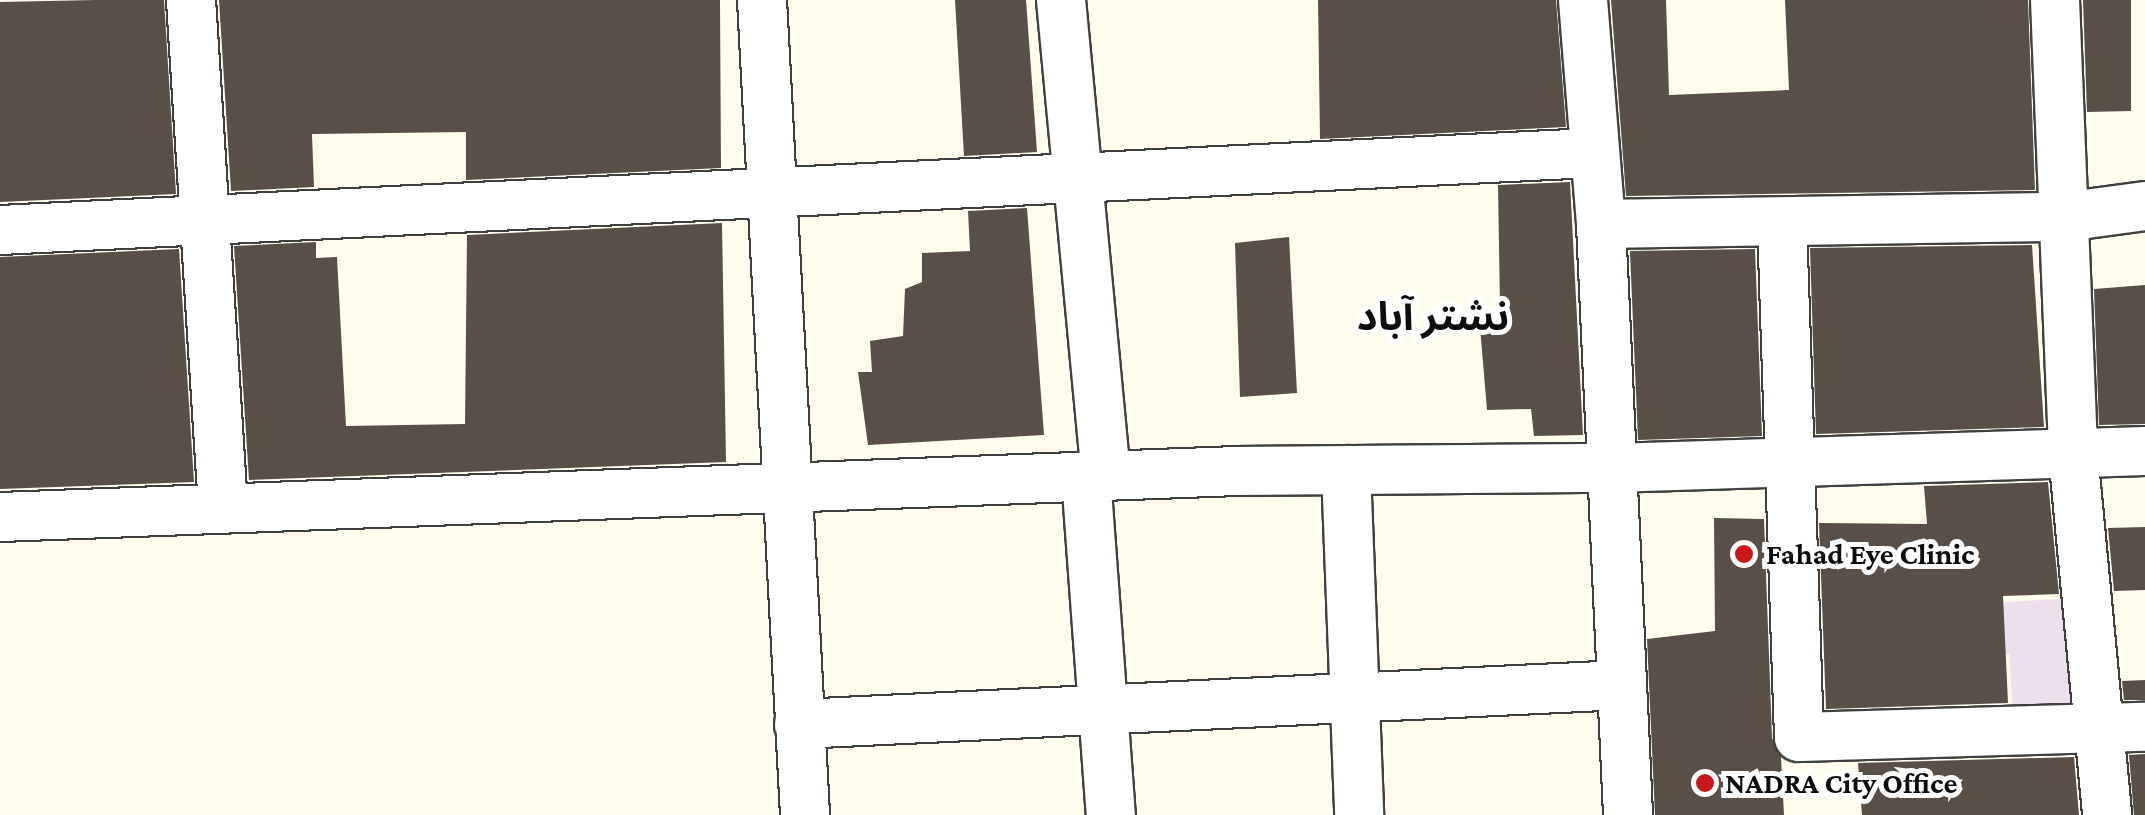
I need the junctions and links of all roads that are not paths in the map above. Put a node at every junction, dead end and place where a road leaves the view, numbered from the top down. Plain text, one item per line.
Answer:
1 (190, 0) edge
2 (762, 0) edge
3 (1062, 0) edge
4 (1582, 0) edge
5 (2055, 0) edge
6 (1590, 152) junction
7 (1078, 175) junction
8 (774, 187) junction
9 (2145, 206) edge
10 (2064, 218) junction
11 (202, 219) junction
12 (1782, 222) junction
13 (1601, 224) junction
14 (0, 230) edge
15 (2145, 451) edge
16 (2073, 452) junction
17 (1786, 461) junction
18 (1612, 468) junction
19 (1346, 470) junction
20 (1096, 477) junction
21 (786, 490) junction
22 (223, 507) junction
23 (0, 517) edge
24 (1622, 685) junction
25 (1354, 698) junction
26 (1100, 710) junction
27 (799, 724) junction
28 (2122, 728) edge
29 (805, 815) edge
30 (1111, 815) edge
31 (1359, 815) edge
32 (1628, 815) edge
33 (2106, 815) edge

1 - 11 street
2 - 8 street
3 - 7 street
4 - 6 street
5 - 10 street
6 - 7 street
6 - 13 street
7 - 8 street
7 - 20 street
8 - 11 street
8 - 21 street
9 - 10 street
10 - 12 street
10 - 16 street
11 - 14 street
11 - 22 street
12 - 13 street
12 - 17 street
13 - 18 street
15 - 16 street
16 - 17 street
16 - 28 street
17 - 18 street
17 - 28 street
18 - 19 street
18 - 24 street
19 - 20 street
19 - 25 street
20 - 21 street
20 - 26 street
21 - 22 street
21 - 27 street
22 - 23 street
24 - 25 street
24 - 32 street
25 - 26 street
25 - 31 street
26 - 27 street
26 - 30 street
27 - 29 street
28 - 33 street

